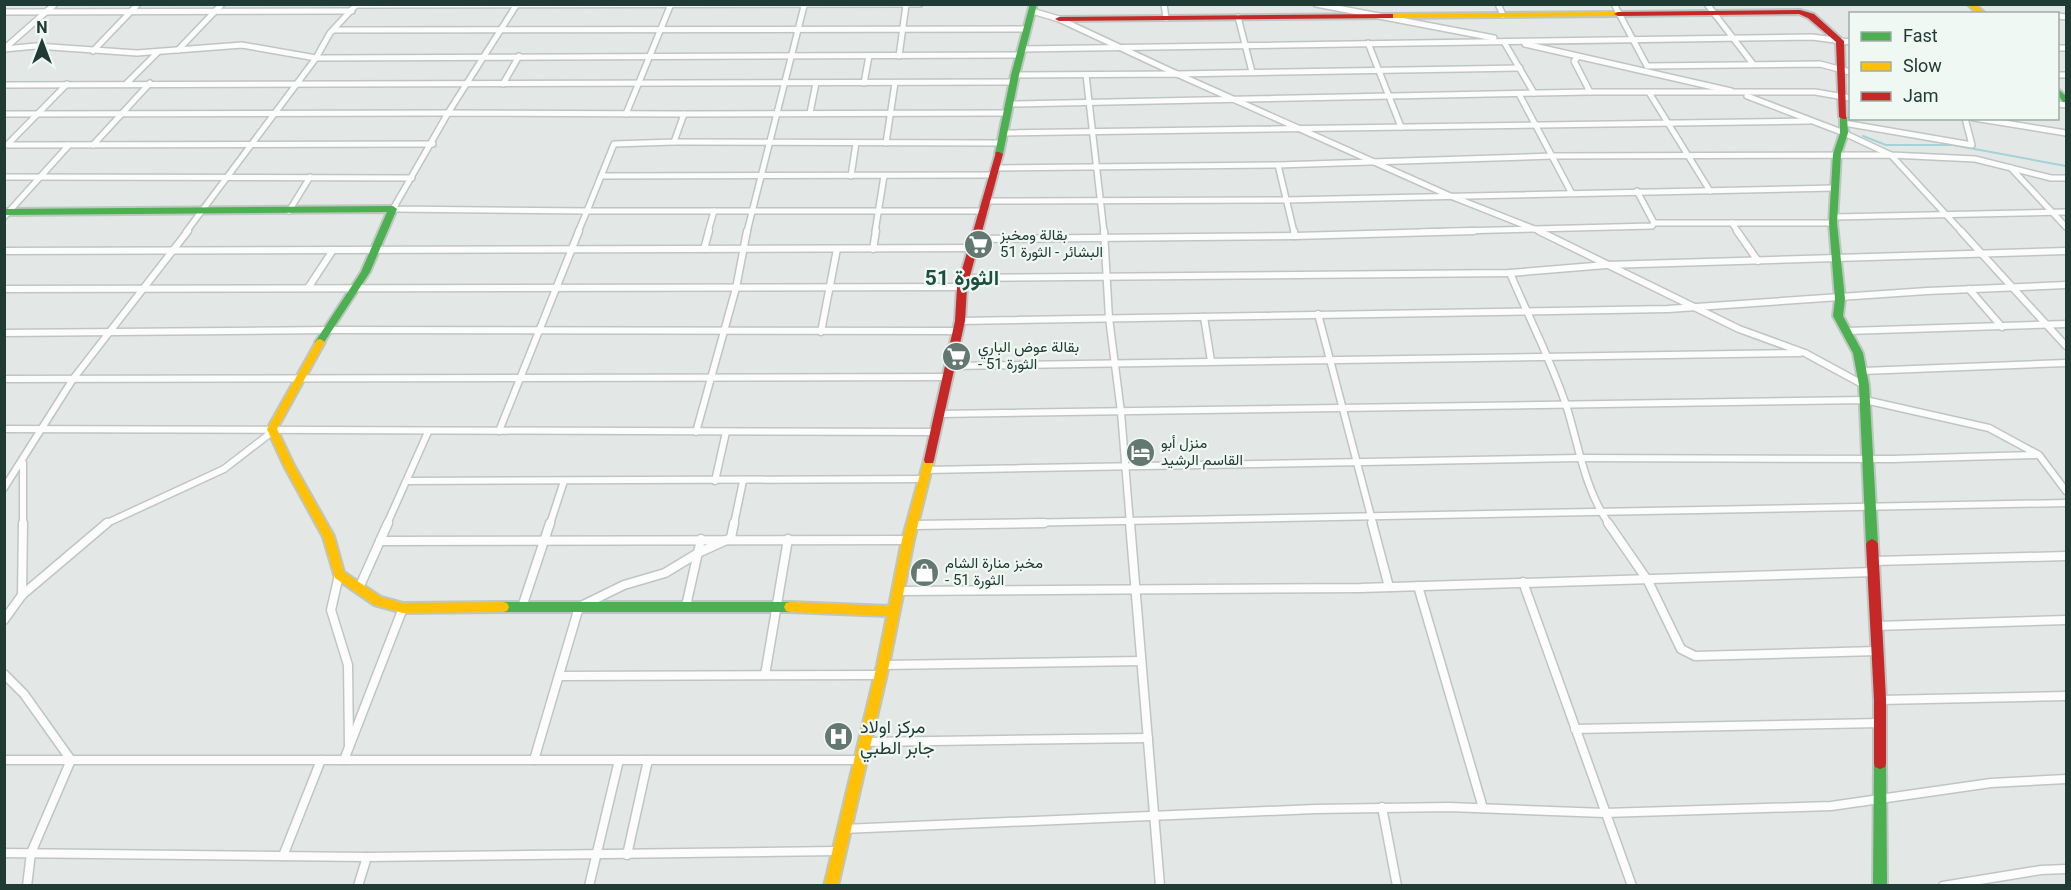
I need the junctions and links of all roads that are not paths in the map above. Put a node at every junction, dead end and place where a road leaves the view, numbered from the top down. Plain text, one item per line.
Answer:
1 (55, 4) edge
2 (87, 4) edge
3 (138, 4) edge
4 (222, 4) edge
5 (920, 4) edge
6 (1164, 4) edge
7 (1316, 4) edge
8 (356, 5) edge
9 (516, 5) edge
10 (670, 5) edge
11 (906, 5) edge
12 (804, 6) edge
13 (1033, 8) edge
14 (1709, 8) edge
15 (1617, 9) edge
16 (1501, 10) edge
17 (216, 11) junction
18 (352, 11) junction
19 (4, 12) edge
20 (47, 12) junction
21 (79, 12) junction
22 (131, 12) junction
23 (1371, 15) junction
24 (1238, 16) junction
25 (1166, 18) junction
26 (1059, 20) junction
27 (1026, 29) junction
28 (333, 30) junction
29 (498, 30) junction
30 (661, 30) junction
31 (797, 30) junction
32 (903, 30) junction
33 (1634, 39) junction
34 (1732, 39) junction
35 (1504, 42) junction
36 (1515, 42) junction
37 (1845, 42) edge
38 (1368, 43) junction
39 (1246, 45) junction
40 (1118, 47) junction
41 (4, 48) edge
42 (93, 51) junction
43 (177, 51) junction
44 (158, 52) junction
45 (1021, 52) junction
46 (651, 55) junction
47 (481, 56) junction
48 (519, 56) junction
49 (790, 56) junction
50 (869, 56) junction
51 (899, 56) junction
52 (1578, 57) junction
53 (316, 58) junction
54 (1753, 64) junction
55 (1647, 66) junction
56 (1520, 68) junction
57 (1379, 70) junction
58 (1252, 72) junction
59 (1846, 72) edge
60 (1647, 73) junction
61 (1177, 74) junction
62 (1086, 75) junction
63 (1014, 79) junction
64 (128, 83) junction
65 (150, 83) junction
66 (297, 83) junction
67 (784, 83) junction
68 (816, 83) junction
69 (864, 83) junction
70 (895, 83) junction
71 (68, 84) junction
72 (467, 84) junction
73 (503, 84) junction
74 (639, 84) junction
75 (4, 85) edge
76 (1590, 92) junction
77 (1519, 93) junction
78 (1534, 93) junction
79 (1650, 94) junction
80 (1742, 94) junction
81 (1389, 97) junction
82 (1847, 98) edge
83 (1236, 100) junction
84 (1089, 103) junction
85 (1009, 108) junction
86 (274, 113) junction
87 (450, 113) junction
88 (776, 113) junction
89 (810, 113) junction
90 (891, 113) junction
91 (4, 114) edge
92 (38, 114) junction
93 (122, 114) junction
94 (626, 114) junction
95 (684, 114) junction
96 (1966, 120) edge
97 (1986, 120) edge
98 (1810, 121) junction
99 (1667, 124) junction
100 (1536, 125) junction
101 (1401, 127) junction
102 (1844, 128) junction
103 (1301, 129) junction
104 (1092, 133) junction
105 (2067, 133) edge
106 (1001, 138) junction
107 (674, 142) junction
108 (769, 143) junction
109 (856, 143) junction
110 (886, 143) junction
111 (252, 144) junction
112 (433, 144) junction
113 (93, 145) junction
114 (5, 146) edge
115 (69, 146) junction
116 (1687, 154) junction
117 (1837, 154) junction
118 (1891, 155) junction
119 (1553, 156) junction
120 (1375, 162) junction
121 (1278, 165) junction
122 (1097, 167) junction
123 (2011, 168) junction
124 (995, 172) junction
125 (601, 176) junction
126 (851, 176) junction
127 (884, 176) junction
128 (4, 177) edge
129 (40, 177) junction
130 (310, 177) junction
131 (412, 177) junction
132 (760, 177) junction
133 (227, 178) junction
134 (2067, 178) edge
135 (1834, 188) junction
136 (1637, 191) junction
137 (1710, 191) junction
138 (1571, 192) junction
139 (1448, 195) junction
140 (1286, 200) junction
141 (1101, 202) junction
142 (986, 206) junction
143 (393, 209) junction
144 (752, 210) junction
145 (203, 211) junction
146 (289, 211) junction
147 (587, 211) junction
148 (714, 211) junction
149 (879, 211) junction
150 (2052, 212) junction
151 (2067, 212) edge
152 (6, 214) edge
153 (1946, 214) junction
154 (1834, 220) junction
155 (1654, 223) junction
156 (1732, 223) junction
157 (2067, 227) edge
158 (1537, 230) junction
159 (1295, 237) junction
160 (1106, 238) junction
161 (976, 243) junction
162 (173, 249) junction
163 (376, 249) junction
164 (572, 249) junction
165 (704, 249) junction
166 (744, 249) junction
167 (837, 249) junction
168 (873, 249) junction
169 (4, 250) edge
170 (333, 250) junction
171 (2067, 250) edge
172 (1982, 254) junction
173 (1835, 259) junction
174 (1758, 261) junction
175 (1606, 265) junction
176 (1510, 273) junction
177 (1107, 277) junction
178 (963, 283) junction
179 (2067, 285) edge
180 (356, 287) junction
181 (2011, 287) junction
182 (308, 288) junction
183 (556, 288) junction
184 (736, 288) junction
185 (830, 288) junction
186 (4, 289) edge
187 (1969, 289) junction
188 (141, 290) junction
189 (1840, 299) junction
190 (1694, 308) junction
191 (1525, 312) junction
192 (1318, 314) junction
193 (1204, 317) junction
194 (1108, 318) junction
195 (2067, 324) edge
196 (2047, 325) junction
197 (959, 326) junction
198 (2002, 327) junction
199 (327, 330) junction
200 (1847, 331) junction
201 (538, 332) junction
202 (724, 332) junction
203 (821, 332) junction
204 (4, 333) edge
205 (110, 333) junction
206 (2067, 346) edge
207 (1805, 353) junction
208 (1545, 357) junction
209 (1330, 360) junction
210 (1211, 362) junction
211 (1115, 363) junction
212 (2067, 363) edge
213 (949, 371) junction
214 (1863, 371) junction
215 (301, 377) junction
216 (519, 377) junction
217 (712, 377) junction
218 (4, 379) edge
219 (73, 379) junction
220 (1864, 385) junction
221 (1865, 400) junction
222 (1566, 406) junction
223 (1342, 408) junction
224 (1121, 412) junction
225 (941, 414) junction
226 (4, 429) edge
227 (41, 429) junction
228 (272, 431) junction
229 (499, 431) junction
230 (428, 432) junction
231 (696, 432) junction
232 (726, 432) junction
233 (935, 432) junction
234 (2039, 455) junction
235 (1867, 456) junction
236 (1579, 458) junction
237 (1356, 461) junction
238 (23, 463) junction
239 (1126, 465) junction
240 (925, 475) junction
241 (408, 481) junction
242 (564, 481) junction
243 (715, 481) junction
244 (743, 481) junction
245 (6, 484) edge
246 (2067, 491) edge
247 (2067, 503) edge
248 (1870, 507) junction
249 (1601, 513) junction
250 (1371, 517) junction
251 (1130, 521) junction
252 (913, 525) junction
253 (731, 538) junction
254 (701, 539) junction
255 (788, 539) junction
256 (544, 540) junction
257 (908, 540) junction
258 (380, 541) junction
259 (698, 553) junction
260 (2067, 556) edge
261 (1874, 567) junction
262 (339, 575) junction
263 (1648, 580) junction
264 (1523, 582) junction
265 (1418, 586) junction
266 (1389, 587) junction
267 (359, 588) junction
268 (1135, 590) junction
269 (898, 591) junction
270 (22, 596) junction
271 (686, 606) junction
272 (776, 606) junction
273 (522, 607) junction
274 (579, 607) junction
275 (404, 608) junction
276 (893, 611) junction
277 (4, 620) edge
278 (2066, 621) edge
279 (1876, 626) junction
280 (1877, 651) junction
281 (1141, 661) junction
282 (882, 670) junction
283 (4, 674) edge
284 (765, 675) junction
285 (559, 676) junction
286 (2067, 696) edge
287 (1880, 700) junction
288 (1880, 723) junction
289 (1575, 729) junction
290 (1148, 738) junction
291 (865, 742) junction
292 (349, 749) junction
293 (4, 760) edge
294 (71, 760) junction
295 (321, 760) junction
296 (344, 760) junction
297 (534, 760) junction
298 (619, 760) junction
299 (648, 760) junction
300 (860, 760) junction
301 (2067, 779) edge
302 (1880, 800) junction
303 (1382, 807) junction
304 (1483, 808) junction
305 (1605, 813) junction
306 (1155, 818) junction
307 (843, 830) junction
308 (837, 851) junction
309 (4, 853) edge
310 (31, 853) junction
311 (595, 855) junction
312 (627, 855) junction
313 (283, 856) junction
314 (367, 857) junction
315 (2067, 869) edge
316 (27, 885) edge
317 (358, 885) edge
318 (589, 885) edge
319 (831, 885) edge
320 (1160, 885) edge
321 (1397, 885) edge
322 (1632, 885) edge
323 (1880, 885) edge
324 (1943, 885) edge

1 - 20 street
2 - 21 street
3 - 22 street
4 - 17 street
5 - 11 street
6 - 25 street
7 - 23 street
8 - 9 street
8 - 18 street
9 - 10 street
9 - 29 street
10 - 12 street
10 - 30 street
11 - 12 street
11 - 32 street
12 - 31 street
13 - 26 street
13 - 27 street
14 - 15 street
14 - 34 street
14 - 37 street
15 - 16 street
15 - 33 street
16 - 23 street
17 - 18 street
17 - 22 street
17 - 43 street
18 - 28 street
19 - 20 street
20 - 21 street
20 - 41 street
21 - 22 street
22 - 42 street
23 - 24 street
23 - 36 street
24 - 25 street
24 - 39 street
25 - 26 street
26 - 40 street
27 - 32 street
27 - 45 street
28 - 29 street
28 - 53 street
29 - 30 street
29 - 47 street
30 - 31 street
30 - 46 street
31 - 32 street
31 - 49 street
32 - 51 street
33 - 34 street
33 - 36 street
33 - 55 street
34 - 37 street
34 - 54 street
35 - 36 street
35 - 38 street
35 - 56 street
36 - 52 street
37 - 59 street
38 - 39 street
38 - 57 street
39 - 40 street
39 - 58 street
40 - 45 street
40 - 61 street
41 - 42 street
42 - 44 street
43 - 44 street
43 - 53 street
44 - 64 street
45 - 51 street
45 - 63 street
46 - 48 street
46 - 49 street
46 - 74 street
47 - 48 street
47 - 53 street
47 - 72 street
48 - 73 street
49 - 50 street
49 - 67 street
50 - 51 street
50 - 69 street
52 - 60 street
52 - 76 street
53 - 66 street
54 - 55 street
54 - 59 street
55 - 60 street
56 - 57 street
56 - 78 street
57 - 58 street
57 - 81 street
58 - 61 street
59 - 82 street
60 - 80 street
61 - 62 street
61 - 83 street
62 - 63 street
62 - 84 street
63 - 70 street
63 - 85 street
64 - 65 street
64 - 71 street
65 - 66 street
65 - 93 street
66 - 72 street
66 - 86 street
67 - 68 street
67 - 74 street
67 - 88 street
68 - 69 street
68 - 89 street
69 - 70 street
70 - 90 street
71 - 75 street
71 - 92 street
72 - 73 street
72 - 87 street
73 - 74 street
74 - 94 street
76 - 78 street
76 - 79 street
77 - 78 street
77 - 81 street
77 - 100 street
79 - 80 street
79 - 99 street
80 - 82 street
80 - 98 street
81 - 83 street
81 - 101 street
82 - 102 street
83 - 84 street
83 - 103 street
84 - 85 street
84 - 104 street
85 - 90 street
85 - 106 street
86 - 87 street
86 - 93 street
86 - 111 street
87 - 94 street
87 - 112 street
88 - 89 street
88 - 95 street
88 - 108 street
89 - 90 street
90 - 110 street
91 - 92 street
92 - 93 street
92 - 114 street
93 - 113 street
94 - 95 street
95 - 107 street
96 - 102 street
97 - 105 street
98 - 99 street
98 - 102 street
99 - 100 street
99 - 116 street
100 - 101 street
100 - 119 street
101 - 103 street
102 - 117 street
102 - 118 street
103 - 104 street
103 - 120 street
104 - 106 street
104 - 122 street
106 - 110 street
106 - 124 street
107 - 108 street
107 - 125 street
108 - 109 street
108 - 132 street
109 - 110 street
109 - 126 street
111 - 112 street
111 - 113 street
111 - 133 street
112 - 131 street
113 - 115 street
114 - 115 street
115 - 129 street
116 - 117 street
116 - 119 street
116 - 137 street
117 - 118 street
117 - 135 street
118 - 123 street
118 - 153 street
119 - 120 street
119 - 138 street
120 - 121 street
120 - 139 street
121 - 122 street
121 - 140 street
122 - 124 street
122 - 141 street
123 - 134 street
123 - 150 street
124 - 127 street
124 - 142 street
125 - 132 street
125 - 147 street
126 - 127 street
126 - 132 street
127 - 149 street
128 - 129 street
129 - 133 street
129 - 152 street
130 - 131 street
130 - 133 street
130 - 146 street
131 - 143 street
132 - 144 street
133 - 145 street
135 - 137 street
135 - 154 street
136 - 137 street
136 - 138 street
136 - 155 street
138 - 139 street
139 - 140 street
139 - 158 street
140 - 141 street
140 - 159 street
141 - 142 street
141 - 160 street
142 - 149 street
142 - 161 street
143 - 146 street
143 - 147 street
143 - 163 street
144 - 148 street
144 - 149 street
144 - 166 street
145 - 146 street
145 - 152 street
145 - 162 street
147 - 148 street
147 - 164 street
148 - 165 street
149 - 168 street
150 - 151 street
150 - 153 street
150 - 157 street
153 - 154 street
153 - 172 street
154 - 156 street
154 - 173 street
155 - 156 street
155 - 158 street
156 - 174 street
158 - 159 street
158 - 175 street
159 - 160 street
160 - 161 street
160 - 177 street
161 - 168 street
161 - 178 street
162 - 169 street
162 - 170 street
162 - 188 street
163 - 164 street
163 - 170 street
163 - 180 street
164 - 165 street
164 - 183 street
165 - 166 street
166 - 167 street
166 - 184 street
167 - 168 street
167 - 185 street
170 - 182 street
171 - 172 street
172 - 173 street
172 - 181 street
173 - 174 street
173 - 189 street
174 - 175 street
175 - 176 street
175 - 190 street
176 - 177 street
176 - 191 street
177 - 178 street
177 - 194 street
178 - 185 street
178 - 197 street
179 - 181 street
180 - 182 street
180 - 183 street
180 - 199 street
181 - 187 street
181 - 196 street
182 - 188 street
183 - 184 street
183 - 201 street
184 - 185 street
184 - 202 street
185 - 203 street
186 - 188 street
187 - 189 street
187 - 198 street
188 - 205 street
189 - 190 street
189 - 200 street
190 - 191 street
190 - 207 street
191 - 192 street
191 - 208 street
192 - 193 street
192 - 209 street
193 - 194 street
193 - 210 street
194 - 197 street
194 - 211 street
195 - 196 street
196 - 198 street
196 - 206 street
197 - 203 street
197 - 213 street
198 - 200 street
199 - 201 street
199 - 205 street
199 - 215 street
200 - 214 street
201 - 202 street
201 - 216 street
202 - 203 street
202 - 217 street
204 - 205 street
205 - 219 street
207 - 208 street
207 - 220 street
208 - 209 street
208 - 222 street
209 - 210 street
209 - 223 street
210 - 211 street
211 - 213 street
211 - 224 street
212 - 214 street
213 - 217 street
213 - 225 street
214 - 220 street
215 - 216 street
215 - 219 street
215 - 228 street
216 - 217 street
216 - 229 street
217 - 231 street
218 - 219 street
219 - 227 street
220 - 221 street
221 - 222 street
221 - 234 street
221 - 235 street
222 - 223 street
222 - 236 street
223 - 224 street
223 - 237 street
224 - 225 street
224 - 239 street
225 - 233 street
226 - 227 street
227 - 228 street
227 - 238 street
228 - 230 street
228 - 262 street
228 - 270 street
229 - 230 street
229 - 231 street
230 - 241 street
231 - 232 street
232 - 233 street
232 - 243 street
233 - 240 street
234 - 235 street
234 - 246 street
235 - 236 street
235 - 248 street
236 - 237 street
236 - 249 street
237 - 239 street
237 - 250 street
238 - 245 street
238 - 270 street
239 - 240 street
239 - 251 street
240 - 244 street
240 - 252 street
241 - 242 street
241 - 258 street
242 - 243 street
242 - 256 street
243 - 244 street
244 - 253 street
247 - 248 street
248 - 249 street
248 - 261 street
249 - 250 street
249 - 263 street
250 - 251 street
250 - 266 street
251 - 252 street
251 - 268 street
252 - 257 street
253 - 254 street
253 - 255 street
253 - 259 street
254 - 256 street
254 - 259 street
255 - 257 street
255 - 272 street
256 - 258 street
256 - 273 street
257 - 269 street
258 - 267 street
259 - 271 street
259 - 274 street
260 - 261 street
261 - 263 street
261 - 279 street
262 - 267 street
262 - 292 street
263 - 264 street
263 - 280 street
264 - 265 street
264 - 289 street
265 - 266 street
265 - 304 street
266 - 268 street
267 - 275 street
268 - 269 street
268 - 281 street
269 - 276 street
270 - 277 street
271 - 272 street
271 - 274 street
272 - 276 street
272 - 284 street
273 - 274 street
273 - 275 street
274 - 285 street
275 - 292 street
276 - 282 street
278 - 279 street
279 - 280 street
280 - 287 street
281 - 282 street
281 - 290 street
282 - 284 street
282 - 291 street
283 - 294 street
284 - 285 street
285 - 297 street
286 - 287 street
287 - 288 street
288 - 289 street
288 - 302 street
289 - 305 street
290 - 291 street
290 - 306 street
291 - 300 street
292 - 296 street
293 - 294 street
294 - 295 street
294 - 310 street
295 - 296 street
295 - 313 street
296 - 297 street
297 - 298 street
298 - 299 street
298 - 311 street
299 - 300 street
299 - 312 street
300 - 307 street
301 - 302 street
302 - 305 street
302 - 323 street
303 - 304 street
303 - 306 street
303 - 321 street
304 - 305 street
305 - 322 street
306 - 307 street
306 - 320 street
307 - 308 street
308 - 312 street
308 - 319 street
309 - 310 street
310 - 313 street
310 - 316 street
311 - 312 street
311 - 314 street
311 - 318 street
313 - 314 street
314 - 317 street
315 - 324 street

